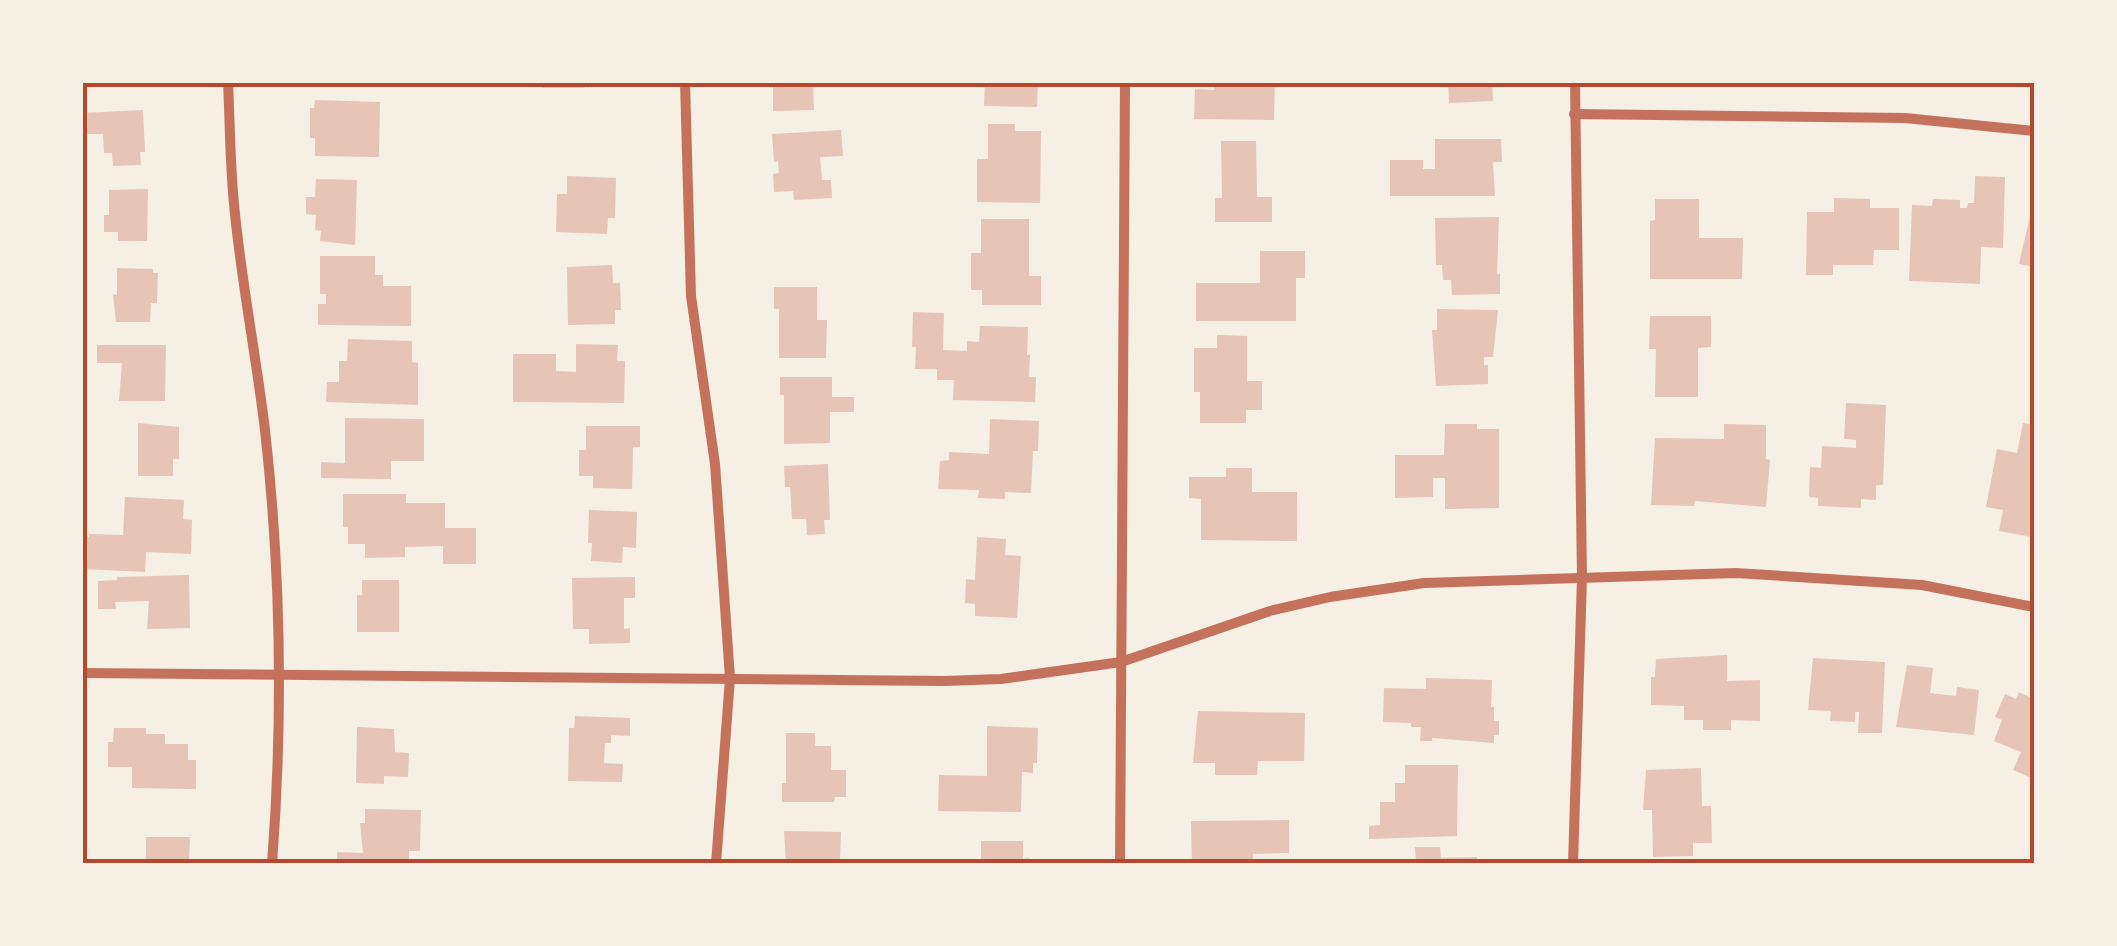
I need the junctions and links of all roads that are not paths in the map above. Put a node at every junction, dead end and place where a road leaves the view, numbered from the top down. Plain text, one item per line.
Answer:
1 (228, 82) edge
2 (685, 82) edge
3 (1125, 82) edge
4 (1575, 82) edge
5 (1574, 114) junction
6 (2034, 131) edge
7 (1582, 578) junction
8 (2034, 607) edge
9 (1122, 662) junction
10 (82, 673) edge
11 (279, 675) junction
12 (730, 678) junction
13 (272, 864) edge
14 (716, 864) edge
15 (1120, 864) edge
16 (1572, 864) edge

1 - 11 street
2 - 12 street
3 - 9 street
4 - 5 street
5 - 6 street
5 - 7 street
7 - 8 street
7 - 9 street
7 - 16 street
9 - 12 street
9 - 15 street
10 - 11 street
11 - 12 street
11 - 13 street
12 - 14 street

